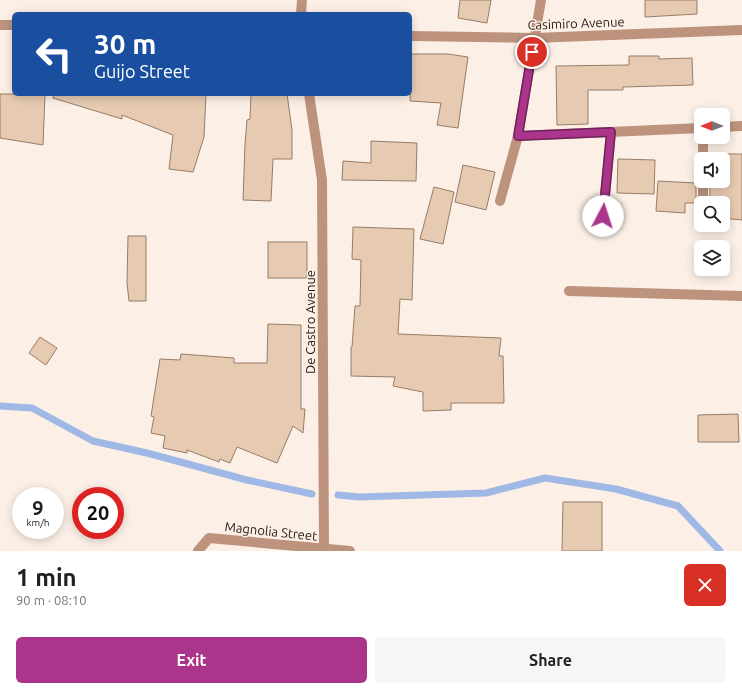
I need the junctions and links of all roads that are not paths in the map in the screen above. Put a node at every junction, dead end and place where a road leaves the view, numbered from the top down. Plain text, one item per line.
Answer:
1 (302, 0) edge
2 (541, 0) edge
3 (301, 12) edge
4 (0, 25) edge
5 (12, 25) edge
6 (742, 30) edge
7 (412, 36) edge
8 (534, 38) junction
9 (309, 96) edge
10 (742, 126) edge
11 (730, 127) edge
12 (694, 128) edge
13 (611, 132) junction
14 (518, 136) junction
15 (500, 201) dead end
16 (603, 216) dead end
17 (570, 291) dead end
18 (742, 296) edge
19 (324, 550) edge
20 (198, 551) edge
21 (350, 551) edge

1 - 3 street
2 - 8 street
4 - 5 street
6 - 8 street, Casimiro Avenue
7 - 8 street, Casimiro Avenue
8 - 14 street
9 - 19 street, De Castro Avenue
10 - 11 street
12 - 13 street
13 - 14 street
13 - 16 street
14 - 15 street
17 - 18 street
19 - 20 street, Magnolia Street
19 - 21 street

